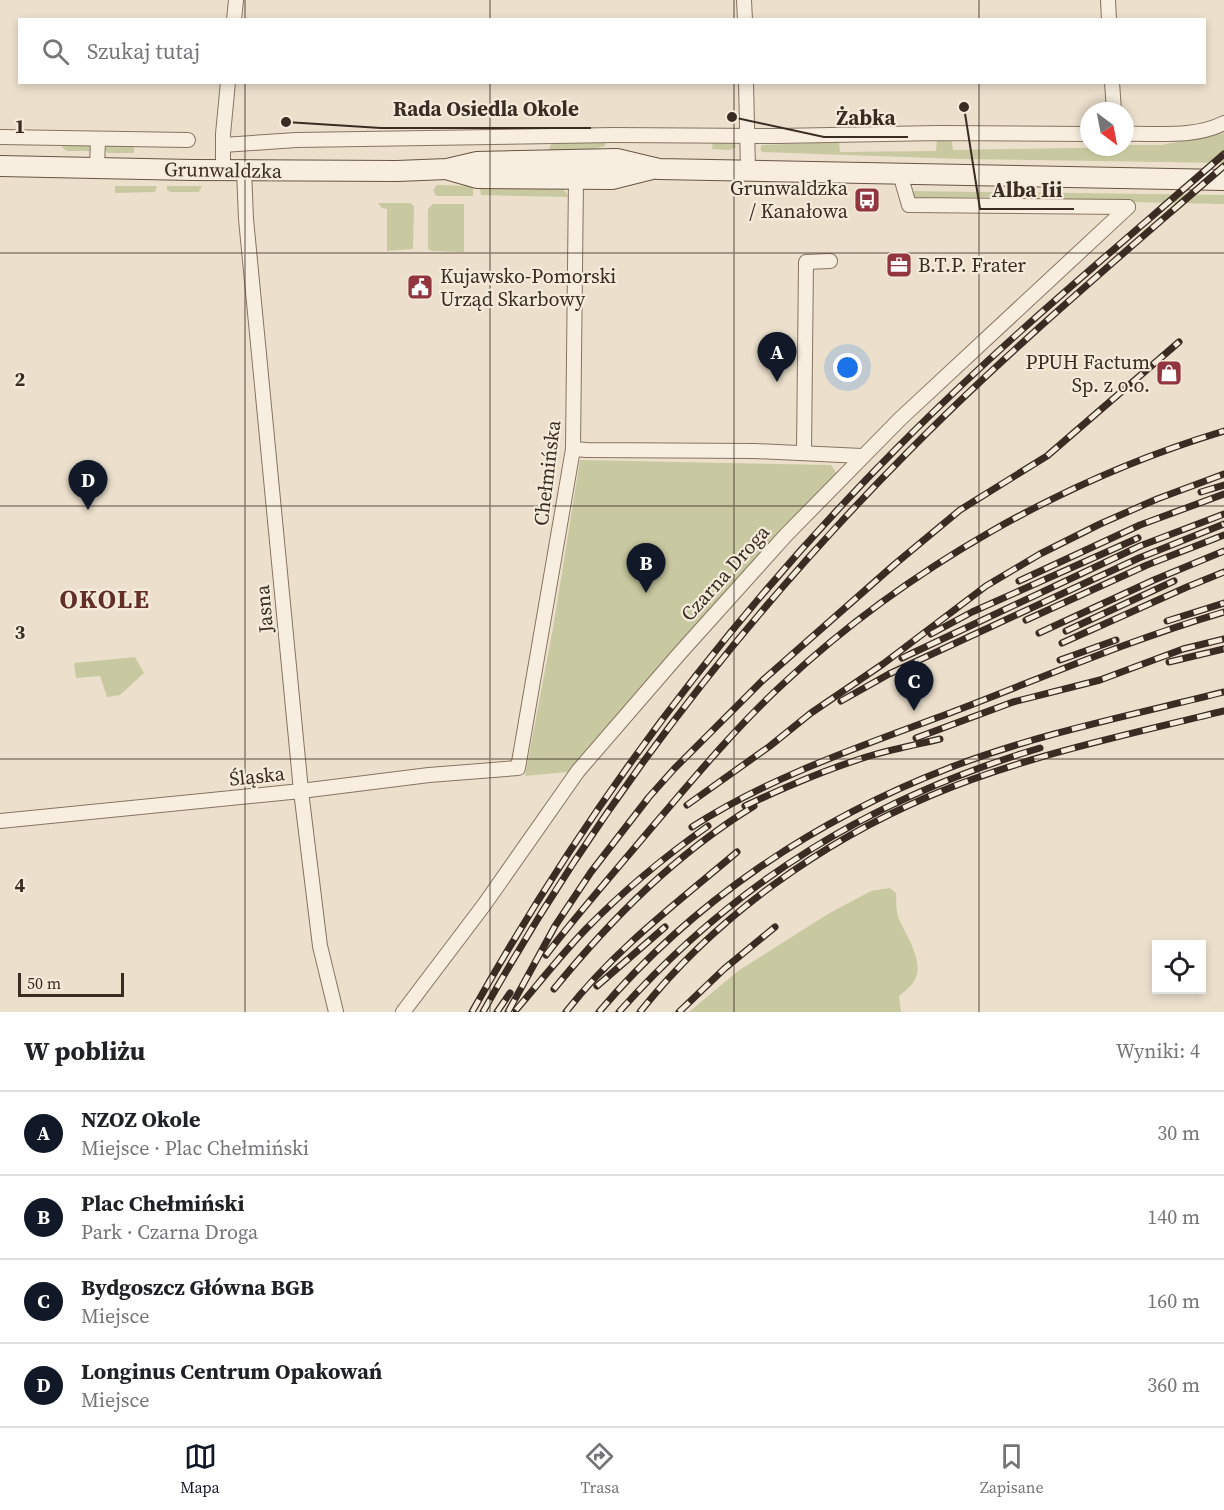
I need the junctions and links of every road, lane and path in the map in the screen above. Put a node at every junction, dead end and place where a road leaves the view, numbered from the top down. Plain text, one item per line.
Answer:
1 (236, 0) edge
2 (744, 0) edge
3 (1108, 0) edge
4 (234, 18) edge
5 (745, 18) edge
6 (1109, 18) edge
7 (228, 84) edge
8 (746, 84) edge
9 (1112, 84) edge
10 (1113, 102) edge
11 (1218, 127) edge
12 (1080, 134) edge
13 (1134, 134) edge
14 (748, 136) junction
15 (0, 137) edge
16 (98, 139) junction
17 (188, 140) dead end
18 (224, 145) junction
19 (0, 166) edge
20 (97, 168) junction
21 (654, 168) junction
22 (447, 169) junction
23 (223, 170) junction
24 (244, 170) junction
25 (748, 170) junction
26 (900, 174) junction
27 (576, 179) junction
28 (1224, 180) edge
29 (830, 261) dead end
30 (573, 448) junction
31 (804, 452) junction
32 (862, 456) junction
33 (518, 768) joint
34 (301, 791) junction
35 (0, 821) edge
36 (336, 1012) edge
37 (403, 1012) edge

1 - 4 street
2 - 5 street
3 - 6 street
7 - 18 street
8 - 14 street
9 - 10 street
11 - 13 street
12 - 14 street, Grunwaldzka
14 - 18 street, Grunwaldzka
14 - 25 street
15 - 16 street
16 - 17 street
16 - 20 street
18 - 23 street
19 - 20 main road, Grunwaldzka
20 - 23 main road, Grunwaldzka
21 - 22 main road, Grunwaldzka
21 - 25 main road, Grunwaldzka
21 - 27 main road, Grunwaldzka
22 - 24 main road, Grunwaldzka
22 - 27 main road, Grunwaldzka
23 - 24 main road, Grunwaldzka
24 - 34 street, Jasna
25 - 26 main road, Grunwaldzka
26 - 28 main road, Grunwaldzka
26 - 32 street, Czarna Droga
27 - 30 street, Chełmińska
29 - 31 street
30 - 31 street
30 - 33 street, Chełmińska
31 - 32 street
32 - 37 street, Czarna Droga
33 - 34 street, Śląska
34 - 35 street, Śląska
34 - 36 street, Jasna

